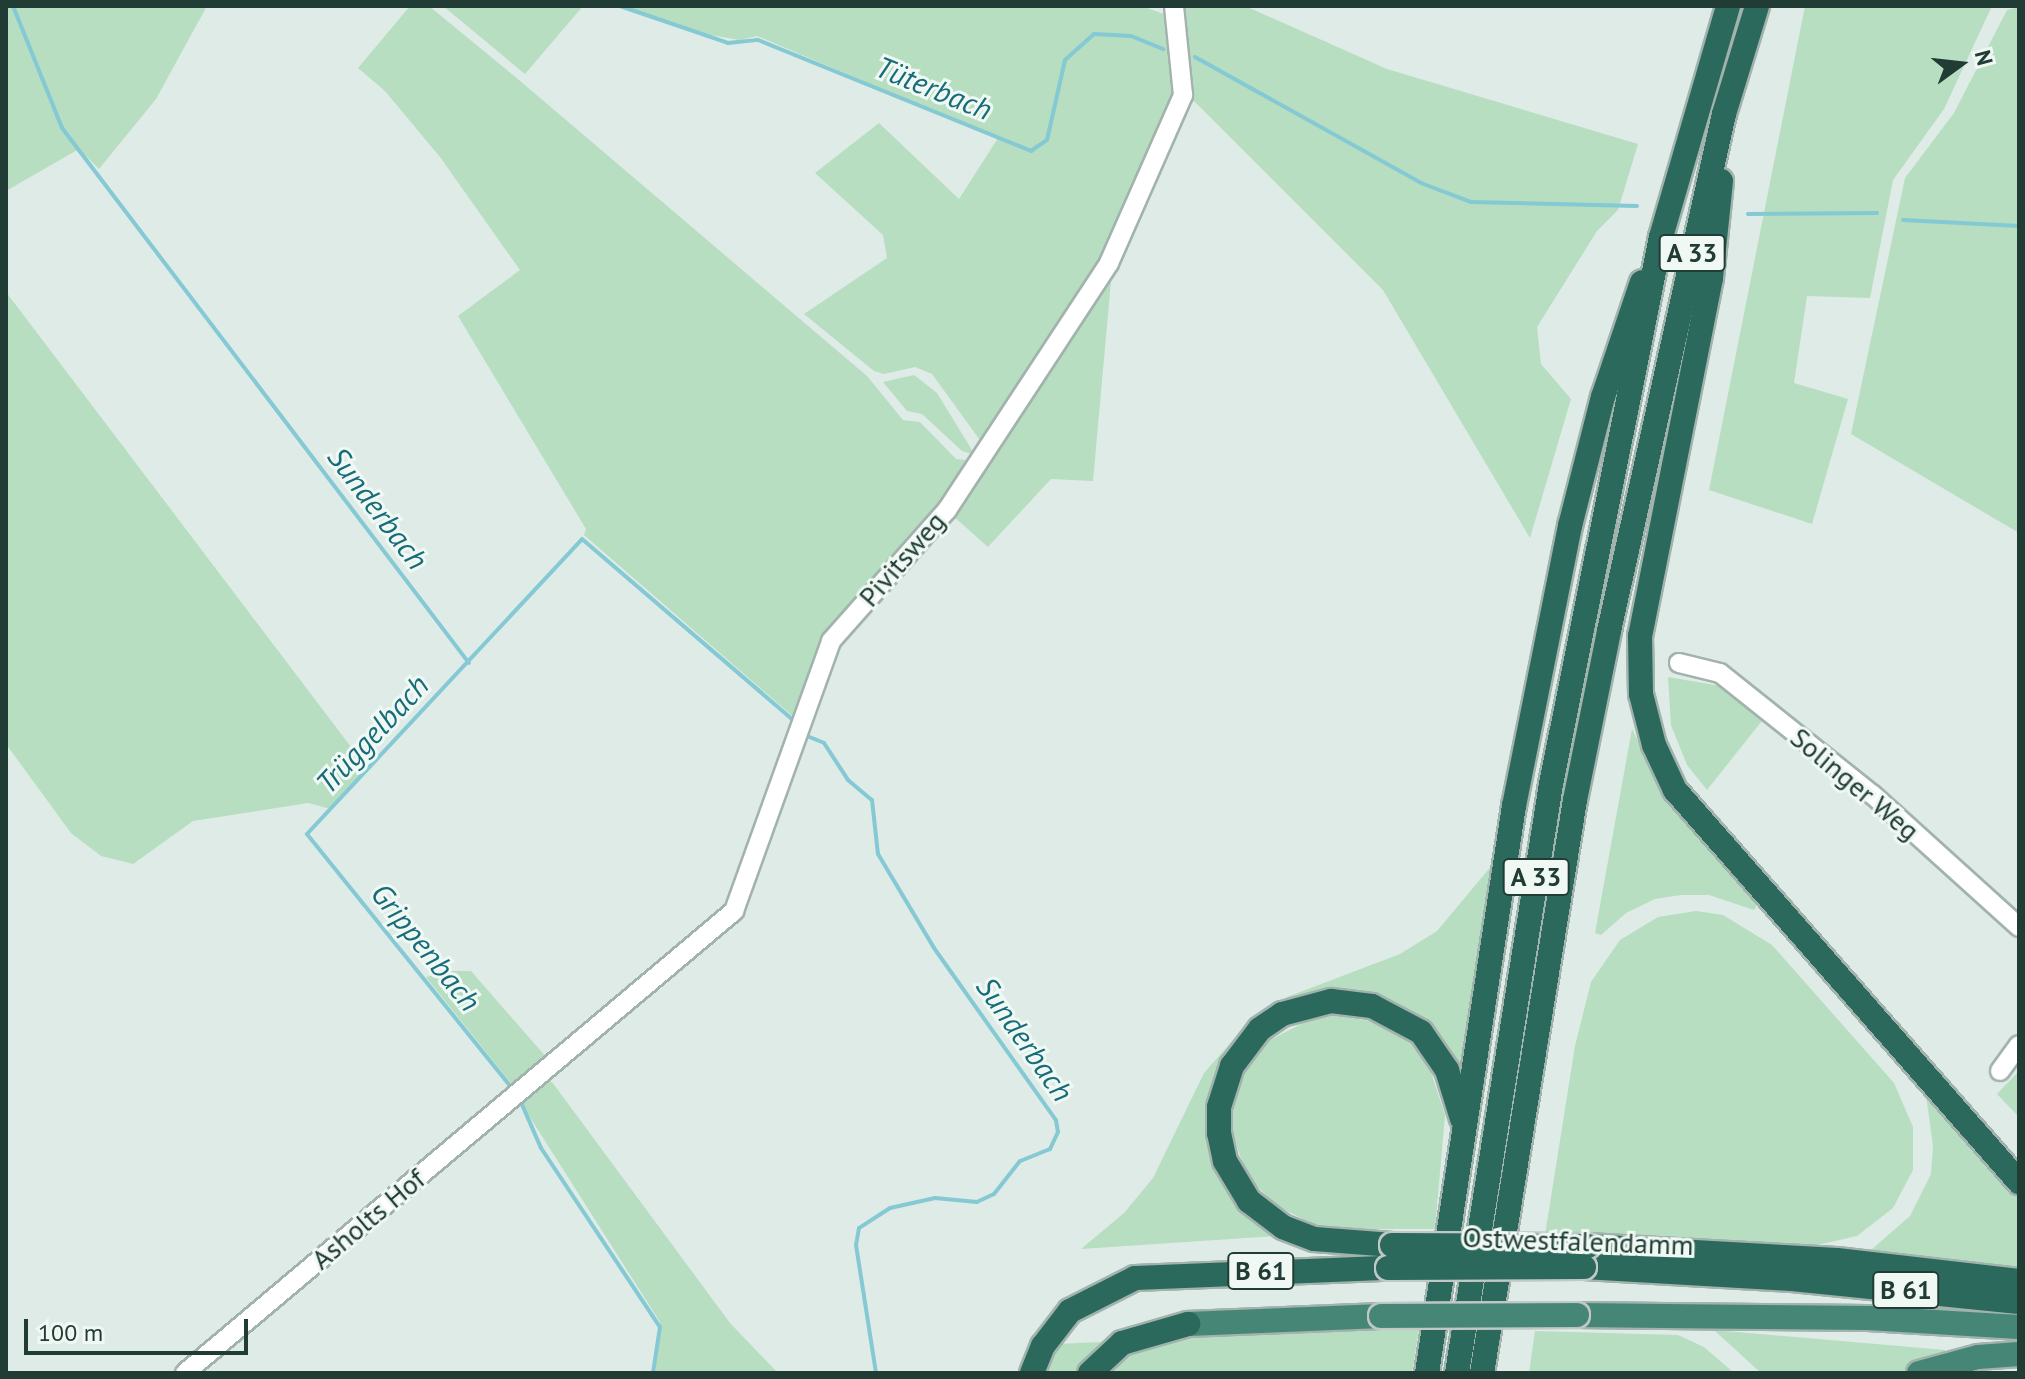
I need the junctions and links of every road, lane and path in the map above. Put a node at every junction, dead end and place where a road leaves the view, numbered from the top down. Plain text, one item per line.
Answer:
1 (1174, 6) edge
2 (1728, 6) edge
3 (1757, 6) edge
4 (1724, 114) junction
5 (1661, 237) junction
6 (1679, 663) dead end
7 (2019, 927) edge
8 (2019, 1045) edge
9 (551, 1066) joint
10 (2000, 1071) dead end
11 (1465, 1129) junction
12 (2019, 1182) edge
13 (1390, 1257) junction
14 (1586, 1257) junction
15 (2019, 1281) edge
16 (2019, 1302) edge
17 (2009, 1325) edge
18 (2019, 1354) edge
19 (185, 1373) edge
20 (1032, 1373) edge
21 (1090, 1373) edge
22 (1427, 1373) edge
23 (1457, 1373) edge
24 (1482, 1373) edge
25 (1919, 1373) edge

1 - 9 street, Pivitsweg
2 - 5 highway, A 33
3 - 4 highway, A 33
4 - 12 highway
4 - 24 highway, A 33
5 - 11 highway
5 - 23 highway, A 33
6 - 7 street, Solinger Weg
8 - 10 street
9 - 19 street, Asholts Hof
11 - 13 highway
11 - 22 highway
13 - 14 highway, bridge
13 - 20 highway, B 61
14 - 15 highway
14 - 16 highway, Ostwestfalendamm / B 61
17 - 21 highway, bridge
18 - 25 highway

